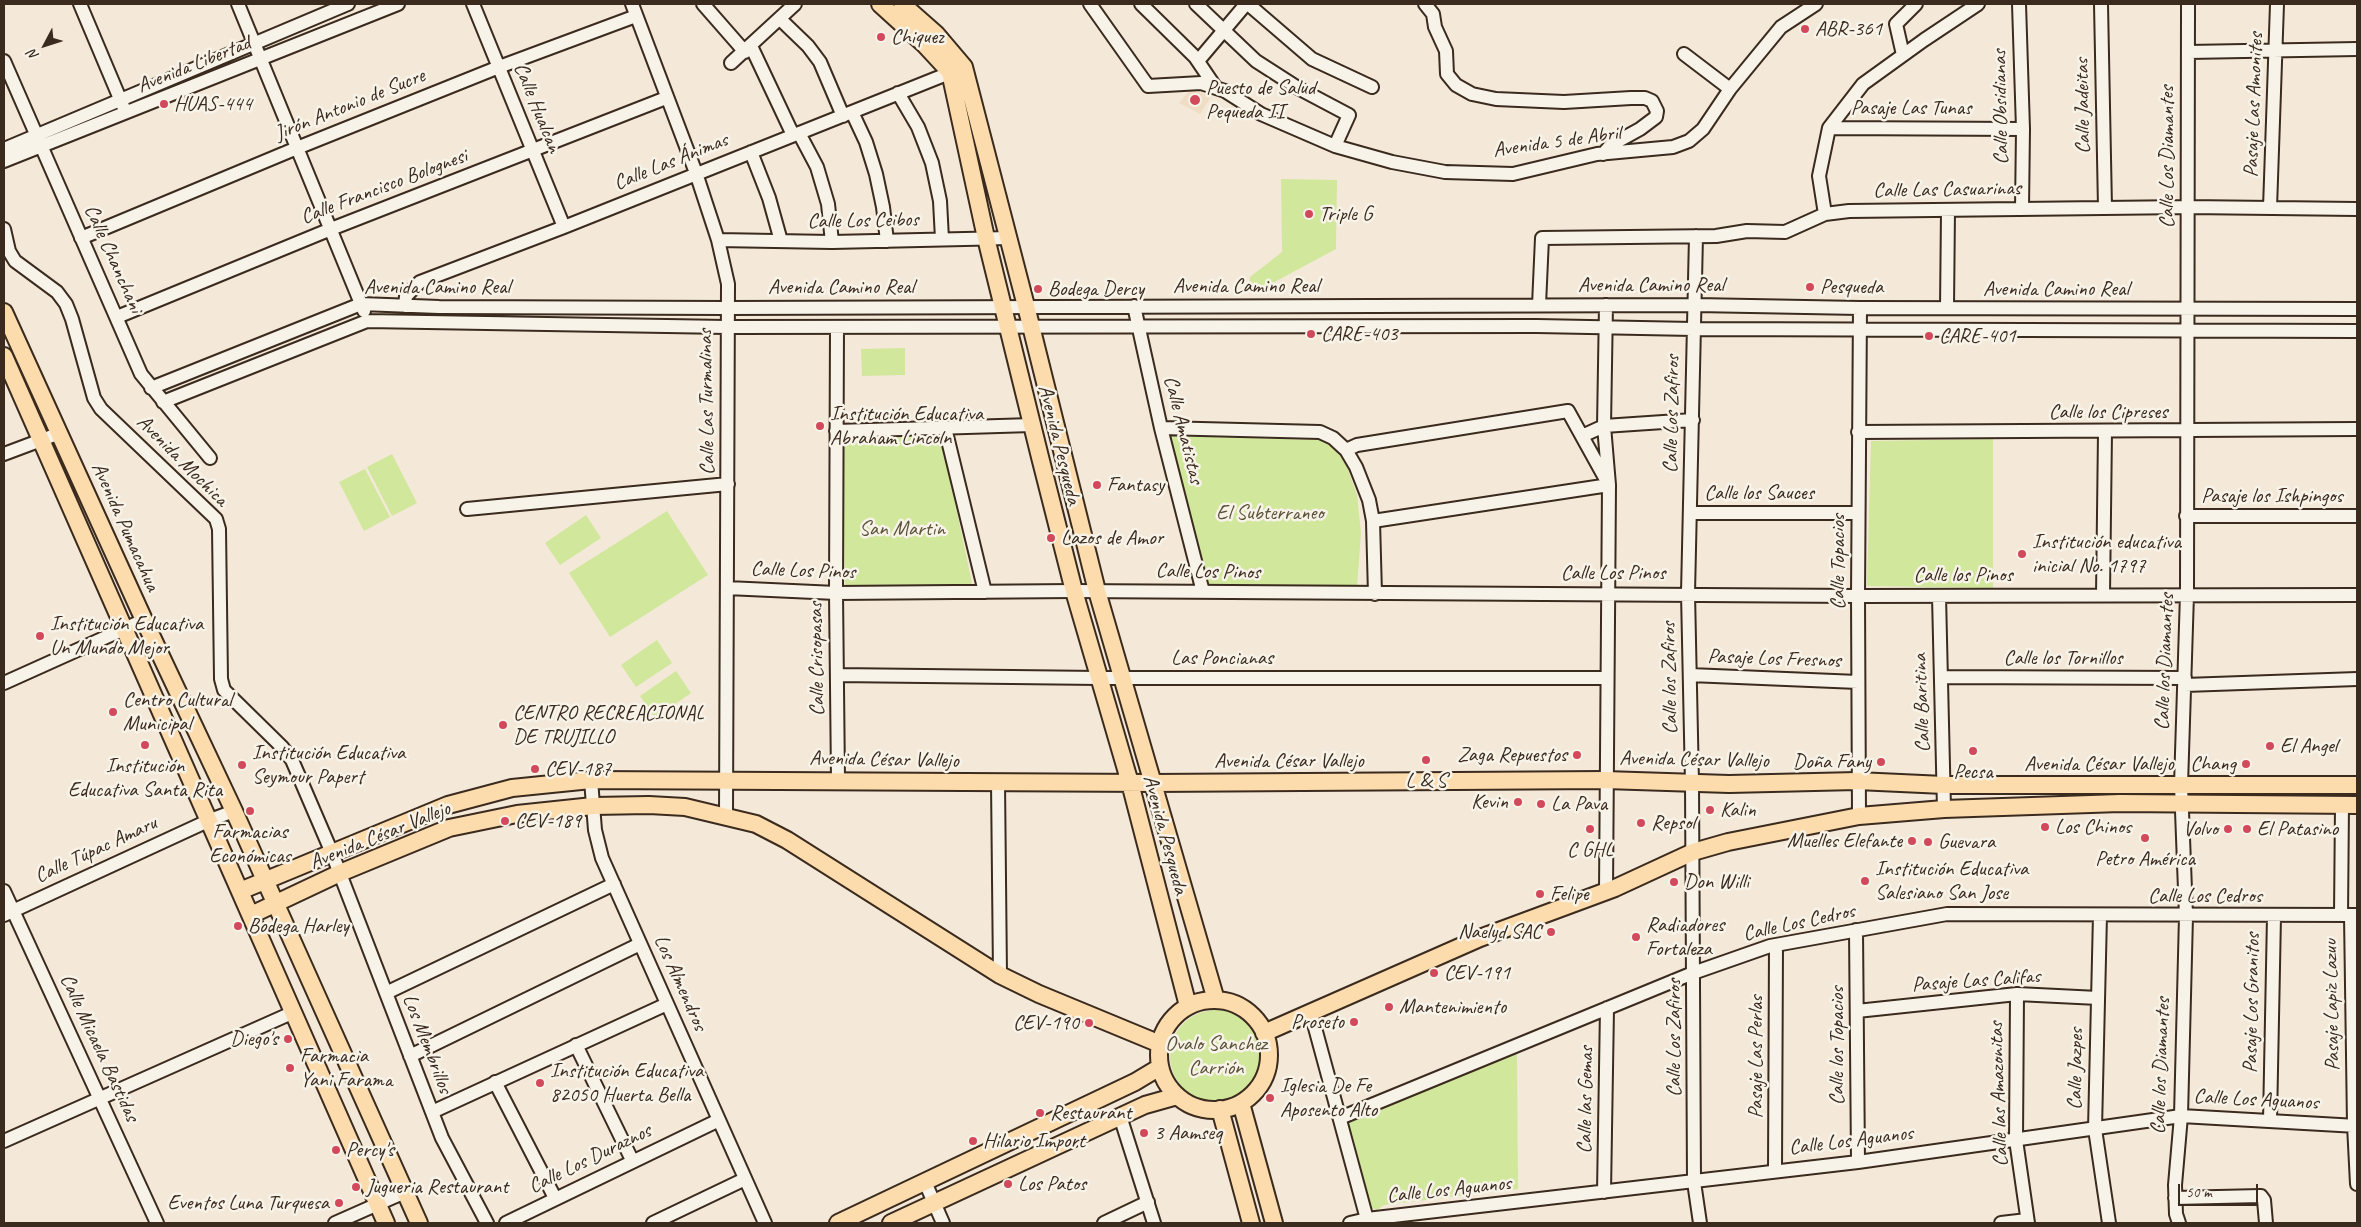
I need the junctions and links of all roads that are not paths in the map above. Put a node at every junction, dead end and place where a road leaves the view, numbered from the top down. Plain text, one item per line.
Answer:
1 (80, 4) edge
2 (238, 4) edge
3 (348, 4) edge
4 (398, 4) edge
5 (472, 4) edge
6 (632, 4) edge
7 (703, 4) edge
8 (795, 4) edge
9 (880, 4) edge
10 (902, 4) edge
11 (1090, 4) edge
12 (1141, 4) edge
13 (1196, 4) edge
14 (1247, 4) edge
15 (1425, 4) edge
16 (1816, 4) edge
17 (1916, 4) edge
18 (1978, 4) edge
19 (2019, 4) edge
20 (2101, 4) edge
21 (2188, 4) edge
22 (2277, 4) edge
23 (636, 16) junction
24 (780, 18) junction
25 (1224, 31) junction
26 (253, 42) junction
27 (748, 49) junction
28 (2357, 49) edge
29 (2276, 50) junction
30 (2188, 52) junction
31 (1684, 54) dead end
32 (1903, 55) junction
33 (261, 60) junction
34 (1198, 61) junction
35 (4, 62) edge
36 (731, 63) dead end
37 (499, 67) junction
38 (957, 70) junction
39 (1372, 87) dead end
40 (1216, 88) junction
41 (1730, 89) junction
42 (898, 93) junction
43 (666, 98) junction
44 (121, 100) junction
45 (126, 113) junction
46 (848, 114) junction
47 (1829, 128) junction
48 (2023, 129) junction
49 (796, 134) junction
50 (35, 135) junction
51 (1335, 146) junction
52 (41, 147) junction
53 (297, 148) junction
54 (4, 150) edge
55 (533, 150) junction
56 (751, 152) junction
57 (1604, 154) junction
58 (4, 162) edge
59 (696, 173) junction
60 (2188, 207) junction
61 (2105, 208) junction
62 (2270, 208) junction
63 (2022, 209) junction
64 (2357, 209) edge
65 (1948, 210) junction
66 (1825, 214) junction
67 (564, 227) junction
68 (4, 229) edge
69 (331, 229) junction
70 (1696, 236) junction
71 (82, 238) junction
72 (986, 238) junction
73 (1009, 238) junction
74 (942, 239) junction
75 (718, 240) junction
76 (781, 241) junction
77 (886, 241) junction
78 (832, 242) junction
79 (361, 304) junction
80 (1539, 305) junction
81 (1606, 305) junction
82 (1696, 305) junction
83 (404, 306) junction
84 (1003, 306) junction
85 (1026, 306) junction
86 (1134, 306) junction
87 (727, 308) junction
88 (1860, 308) junction
89 (1947, 308) junction
90 (2357, 309) edge
91 (2186, 310) junction
92 (4, 312) edge
93 (118, 317) junction
94 (367, 321) junction
95 (1138, 326) junction
96 (726, 327) junction
97 (837, 327) junction
98 (1032, 327) junction
99 (1606, 327) junction
100 (1009, 328) junction
101 (1693, 329) junction
102 (1860, 329) junction
103 (2186, 331) junction
104 (2357, 331) edge
105 (4, 356) edge
106 (151, 388) junction
107 (164, 402) junction
108 (1693, 420) junction
109 (1032, 425) junction
110 (1604, 426) junction
111 (945, 428) junction
112 (1161, 428) junction
113 (2357, 429) edge
114 (836, 431) junction
115 (2186, 431) junction
116 (1858, 432) junction
117 (2105, 432) junction
118 (60, 433) junction
119 (1582, 436) junction
120 (41, 440) junction
121 (1346, 450) junction
122 (1062, 452) junction
123 (4, 454) edge
124 (1040, 457) junction
125 (210, 458) dead end
126 (728, 484) junction
127 (1609, 484) junction
128 (467, 509) dead end
129 (1690, 512) junction
130 (1858, 514) junction
131 (2186, 516) junction
132 (2357, 516) edge
133 (1373, 521) junction
134 (728, 588) junction
135 (1074, 591) junction
136 (1097, 591) junction
137 (985, 592) junction
138 (1203, 592) junction
139 (836, 593) junction
140 (1608, 593) junction
141 (1688, 593) junction
142 (1375, 594) junction
143 (2187, 594) junction
144 (2103, 595) junction
145 (2357, 595) edge
146 (1858, 596) junction
147 (1939, 596) junction
148 (144, 620) junction
149 (124, 628) junction
150 (837, 675) junction
151 (1690, 675) junction
152 (1941, 677) junction
153 (1099, 678) junction
154 (1121, 678) junction
155 (1607, 678) junction
156 (2357, 679) edge
157 (4, 682) edge
158 (1858, 682) junction
159 (2185, 682) junction
160 (727, 779) junction
161 (592, 780) junction
162 (838, 780) junction
163 (1606, 780) junction
164 (1857, 781) junction
165 (998, 782) junction
166 (1130, 783) junction
167 (1152, 783) junction
168 (1692, 783) junction
169 (1944, 785) junction
170 (2181, 785) junction
171 (2357, 785) edge
172 (2311, 786) junction
173 (512, 788) junction
174 (2181, 802) junction
175 (2310, 804) junction
176 (2350, 805) edge
177 (593, 806) junction
178 (1944, 809) junction
179 (234, 811) junction
180 (517, 814) junction
181 (726, 816) junction
182 (1859, 816) junction
183 (210, 820) junction
184 (1693, 852) junction
185 (332, 853) junction
186 (340, 873) junction
187 (265, 881) junction
188 (614, 884) junction
189 (4, 890) edge
190 (240, 890) junction
191 (1606, 891) junction
192 (275, 903) junction
193 (8, 913) edge
194 (251, 915) junction
195 (2350, 915) edge
196 (2100, 916) junction
197 (2186, 916) junction
198 (2274, 916) junction
199 (1856, 930) junction
200 (640, 944) junction
201 (1776, 945) junction
202 (1694, 973) junction
203 (1000, 975) junction
204 (386, 993) junction
205 (2017, 994) junction
206 (2098, 998) junction
207 (1216, 1000) junction
208 (667, 1004) junction
209 (1188, 1006) junction
210 (1607, 1008) junction
211 (1857, 1011) junction
212 (294, 1012) junction
213 (1311, 1013) junction
214 (1264, 1033) junction
215 (1160, 1044) junction
216 (576, 1045) junction
217 (410, 1056) junction
218 (1160, 1066) junction
219 (496, 1082) junction
220 (1177, 1096) junction
221 (101, 1098) junction
222 (1241, 1103) junction
223 (1220, 1110) junction
224 (432, 1112) junction
225 (1120, 1116) junction
226 (2181, 1116) junction
227 (1340, 1118) junction
228 (719, 1120) junction
229 (2270, 1121) junction
230 (2355, 1126) edge
231 (2095, 1128) junction
232 (2016, 1140) junction
233 (4, 1141) edge
234 (632, 1160) junction
235 (1858, 1162) junction
236 (1775, 1170) junction
237 (745, 1179) junction
238 (925, 1182) junction
239 (1694, 1182) junction
240 (2357, 1184) edge
241 (405, 1192) junction
242 (1604, 1192) junction
243 (555, 1198) junction
244 (2175, 1198) junction
245 (1148, 1202) junction
246 (377, 1203) junction
247 (934, 1203) junction
248 (1367, 1221) edge
249 (2028, 1222) edge
250 (157, 1223) edge
251 (335, 1223) edge
252 (386, 1223) edge
253 (419, 1223) edge
254 (488, 1223) edge
255 (506, 1223) edge
256 (654, 1223) edge
257 (765, 1223) edge
258 (838, 1223) edge
259 (892, 1223) edge
260 (943, 1223) edge
261 (1104, 1223) edge
262 (1154, 1223) edge
263 (1251, 1223) edge
264 (1274, 1223) edge
265 (1350, 1223) edge
266 (1700, 1223) edge
267 (2001, 1223) edge
268 (2108, 1223) edge
269 (2179, 1223) edge
270 (2266, 1223) edge

1 - 44 street
2 - 26 street
3 - 26 street, Avenida Libertad
4 - 33 street, Avenida Libertad
5 - 37 street, Calle Hualcan
6 - 23 street, Calle Las Turmalinas
7 - 27 street
8 - 24 street
9 - 38 main road, Avenida Pesqueda
10 - 38 main road, Avenida Pesqueda
11 - 40 street, Avenida 5 de Abril
12 - 34 street
13 - 25 street
14 - 25 street
14 - 39 street
15 - 57 street
16 - 41 street, Avenida 5 de Abril
17 - 32 street
18 - 32 street
19 - 48 street, Calle Obsidianas
20 - 61 street, Calle Jadeitas
21 - 30 street, Calle Los Diamantes
22 - 29 street, Pasaje Las Amonites
23 - 37 street, Jirón Antonio de Sucre
23 - 43 street, Calle Las Turmalinas
24 - 27 street
24 - 46 street
25 - 34 street
25 - 51 street
26 - 33 street
26 - 44 street, Avenida Libertad
27 - 36 street
27 - 49 street
28 - 29 street
29 - 30 street
29 - 62 street, Pasaje Las Amonites
30 - 60 street, Calle Los Diamantes
31 - 41 street
32 - 47 street
33 - 45 street, Avenida Libertad
33 - 53 street
34 - 40 street
35 - 50 street, Calle Chanchani
37 - 53 street, Jirón Antonio de Sucre
37 - 55 street, Calle Hualcan
38 - 42 street, Calle Las Ánimas
38 - 72 main road, Avenida Pesqueda
38 - 73 main road, Avenida Pesqueda
40 - 51 street, Avenida 5 de Abril
41 - 57 street, Avenida 5 de Abril
42 - 46 street, Calle Las Ánimas
42 - 74 street
43 - 55 street, Calle Francisco Bolognesi
43 - 59 street, Calle Las Turmalinas
44 - 45 street
44 - 50 street, Avenida Libertad
45 - 52 street, Avenida Libertad
46 - 49 street, Calle Las Ánimas
46 - 77 street
47 - 48 street, Pasaje Las Tunas
47 - 66 street
48 - 63 street, Calle Obsidianas
49 - 56 street, Calle Las Ánimas
49 - 78 street
50 - 52 street, Calle Chanchani
50 - 54 street, Avenida Libertad
51 - 57 street, Avenida 5 de Abril
52 - 58 street, Avenida Libertad
52 - 71 street, Calle Chanchani
53 - 69 street
53 - 71 street, Jirón Antonio de Sucre
55 - 67 street, Calle Hualcan
55 - 69 street, Calle Francisco Bolognesi
56 - 59 street, Calle Las Ánimas
56 - 76 street
59 - 67 street, Calle Las Ánimas
59 - 75 street, Calle Las Turmalinas
60 - 61 street, Calle Las Casuarinas
60 - 62 street, Calle Las Casuarinas
60 - 91 street, Calle Los Diamantes
61 - 63 street, Calle Las Casuarinas
62 - 64 street, Calle Las Casuarinas
63 - 65 street, Calle Las Casuarinas
65 - 66 street, Calle Las Casuarinas
65 - 89 street
66 - 70 street, Calle Las Casuarinas
67 - 83 street, Calle Las Ánimas
68 - 185 street, Avenida Mochica
69 - 79 street
69 - 93 street, Calle Francisco Bolognesi
70 - 80 street, Calle Las Casuarinas
70 - 82 street, Calle Los Zafiros
71 - 93 street, Calle Chanchani
72 - 73 street, Calle Los Ceibos
72 - 74 street, Calle Los Ceibos
72 - 84 main road, Avenida Pesqueda
73 - 85 main road, Avenida Pesqueda
74 - 77 street, Calle Los Ceibos
75 - 76 street, Calle Los Ceibos
75 - 87 street, Calle Las Turmalinas
76 - 78 street, Calle Los Ceibos
77 - 78 street, Calle Los Ceibos
79 - 83 street, Avenida Camino Real
79 - 94 street
79 - 106 street, Avenida Camino Real
80 - 81 street, Avenida Camino Real
80 - 86 street, Avenida Camino Real
81 - 82 street, Avenida Camino Real
81 - 99 street
82 - 88 street, Avenida Camino Real
82 - 101 street, Calle Los Zafiros
83 - 87 street, Avenida Camino Real
84 - 85 street, Avenida Camino Real
84 - 87 street, Avenida Camino Real
84 - 100 main road, Avenida Pesqueda
85 - 86 street, Avenida Camino Real
85 - 98 main road, Avenida Pesqueda
86 - 95 street, Calle Amatistas
87 - 96 street, Calle Las Turmalinas
88 - 89 street, Avenida Camino Real
88 - 102 street, Calle Topacios
89 - 91 street, Avenida Camino Real
90 - 91 street, Avenida Camino Real
91 - 103 street, Calle los Diamantes
92 - 118 main road, Avenida Pumacahua
93 - 106 street, Calle Chanchani
94 - 96 street, Avenida Camino Real
94 - 107 street, Avenida Camino Real
95 - 98 street, Avenida Camino Real
95 - 99 street, Avenida Camino Real
95 - 112 street, Calle Amatistas
96 - 97 street, Avenida Camino Real
96 - 126 street, Calle Las Turmalinas
97 - 100 street, Avenida Camino Real
97 - 114 street, Calle Crisopasas
98 - 100 street, Avenida Camino Real
98 - 122 main road, Avenida Pesqueda
99 - 101 street, Avenida Camino Real
99 - 110 street
100 - 109 main road, Avenida Pesqueda
101 - 102 street, Avenida Camino Real
101 - 108 street, Calle Los Zafiros
102 - 103 street, Avenida Camino Real
102 - 116 street, Calle Topacios
103 - 104 street, Avenida Camino Real
103 - 115 street, Calle los Diamantes
105 - 120 main road, Avenida Pumacahua
106 - 107 street, Calle Chanchani
107 - 125 street, Calle Chanchani
108 - 110 street
108 - 129 street, Calle Los Zafiros
109 - 111 street
109 - 124 main road, Avenida Pesqueda
110 - 119 street
110 - 127 street
111 - 114 street
111 - 137 street
112 - 121 street
112 - 138 street, Calle Amatistas
113 - 115 street, Calle los Cipreses
114 - 139 street, Calle Crisopasas
115 - 117 street, Calle los Cipreses
115 - 131 street, Calle los Diamantes
116 - 117 street, Calle los Cipreses
116 - 130 street, Calle Topacios
117 - 144 street
118 - 120 street
118 - 148 main road, Avenida Pumacahua
119 - 121 street
119 - 127 street
120 - 123 street
120 - 149 main road, Avenida Pumacahua
121 - 133 street
122 - 124 main road
122 - 136 main road, Avenida Pesqueda
124 - 135 main road, Avenida Pesqueda
126 - 128 street
126 - 134 street, Calle Las Turmalinas
127 - 133 street
127 - 140 street
129 - 130 street, Calle los Sauces
129 - 141 street, Calle Los Zafiros
130 - 146 street, Calle Topacios
131 - 132 street, Pasaje los Ishpingos
131 - 143 street, Calle los Diamantes
133 - 142 street
134 - 139 street, Calle Los Pinos
134 - 160 street, Calle Las Turmalinas
135 - 136 street, Calle Los Pinos
135 - 137 street, Calle Los Pinos
135 - 153 main road, Avenida Pesqueda
136 - 138 street, Calle Los Pinos
136 - 154 main road, Avenida Pesqueda
137 - 139 street, Calle Los Pinos
138 - 142 street, Calle Los Pinos
139 - 150 street, Calle Crisopasas
140 - 141 street, Calle Los Pinos
140 - 142 street, Calle Los Pinos
140 - 155 street
141 - 146 street, Calle los Pinos
141 - 151 street, Calle los Zafiros
143 - 144 street, Calle los Pinos
143 - 145 street, Calle los Pinos
143 - 159 street, Calle los Diamantes
144 - 147 street, Calle los Pinos
146 - 147 street, Calle los Pinos
146 - 158 street, Calle Topacios
147 - 152 street, Calle Baritina
148 - 149 street
148 - 179 main road, Avenida Pumacahua
149 - 157 street
149 - 183 main road, Avenida Pumacahua
150 - 153 street, Las Poncianas
150 - 162 street, Calle Crisopasas
151 - 158 street, Pasaje Los Fresnos
151 - 168 street, Calle los Zafiros
152 - 159 street, Calle los Tornillos
152 - 169 street, Calle Baritina
153 - 154 street, Las Poncianas
153 - 166 main road, Avenida Pesqueda
154 - 155 street, Las Poncianas
154 - 167 main road, Avenida Pesqueda
155 - 163 street
156 - 159 street, Calle los Tornillos
158 - 164 street, Calle Topacios
159 - 170 street, Calle los Diamantes
160 - 161 main road, Avenida César Vallejo
160 - 162 main road, Avenida César Vallejo
160 - 181 street, Calle Las Turmalinas
161 - 173 main road, Avenida César Vallejo
161 - 177 street, Los Almendros
162 - 165 main road, Avenida César Vallejo
163 - 167 main road, Avenida César Vallejo
163 - 168 main road, Avenida César Vallejo
163 - 191 street
164 - 168 main road, Avenida César Vallejo
164 - 169 main road, Avenida César Vallejo
164 - 182 street, Calle Topacios
165 - 166 main road, Avenida César Vallejo
165 - 203 street
166 - 167 main road, Avenida César Vallejo
166 - 209 main road, Avenida Pesqueda
167 - 207 main road, Avenida Pesqueda
168 - 184 street, Calle los Zafiros
169 - 170 main road, Avenida César Vallejo
169 - 178 street, Calle Baritina
170 - 172 main road, Avenida César Vallejo
170 - 174 street, Calle los Diamantes
171 - 172 main road, Avenida César Vallejo
172 - 175 main road
173 - 180 main road
173 - 185 main road, Avenida César Vallejo
174 - 175 main road, Avenida César Vallejo
174 - 178 main road, Avenida César Vallejo
174 - 197 street, Calle los Diamantes
175 - 176 main road, Avenida César Vallejo
176 - 195 street, Pasaje Lapiz Lazuu
177 - 180 main road, Avenida César Vallejo
177 - 181 main road, Avenida César Vallejo
177 - 188 street, Los Almendros
178 - 182 main road, Avenida César Vallejo
179 - 183 street, Calle Túpac Amaru
179 - 187 main road, Avenida Pumacahua
180 - 186 main road, Avenida César Vallejo
181 - 203 main road, Avenida César Vallejo
182 - 184 main road, Avenida César Vallejo
183 - 190 main road, Avenida Pumacahua
183 - 193 street, Calle Túpac Amaru
184 - 191 main road, Avenida César Vallejo
184 - 202 street, Calle Los Zafiros
185 - 186 street, Avenida Mochica
185 - 187 main road, Avenida César Vallejo
186 - 192 main road, Avenida César Vallejo
186 - 204 street, Los Membrillos
187 - 190 main road, Avenida César Vallejo
187 - 192 main road, Avenida Pumacahua
188 - 200 street, Los Almendros
188 - 204 street
189 - 193 street, Calle Micaela Bastidas
190 - 194 main road, Avenida Pumacahua
191 - 213 main road, Avenida César Vallejo
192 - 194 main road, Avenida César Vallejo
192 - 241 main road, Avenida Pumacahua
193 - 221 street, Calle Micaela Bastidas
194 - 212 main road, Avenida Pumacahua
195 - 198 street, Calle Los Cedros
195 - 230 street, Pasaje Lapiz Lazuu
196 - 197 street, Calle Los Cedros
196 - 199 street, Calle Los Cedros
196 - 206 street, Calle Jazpes
197 - 198 street, Calle Los Cedros
197 - 226 street, Calle los Diamantes
198 - 229 street, Pasaje Los Granitos
199 - 201 street, Calle Los Cedros
199 - 211 street, Calle los Topacios
200 - 208 street, Los Almendros
200 - 217 street
201 - 202 street, Calle Los Cedros
201 - 236 street, Pasaje Las Perlas
202 - 210 street, Calle Los Cedros
202 - 239 street, Calle Los Zafiros
203 - 215 main road, Avenida César Vallejo
204 - 217 street, Los Membrillos
205 - 206 street, Pasaje Las Califas
205 - 211 street, Pasaje Las Califas
205 - 232 street, Calle las Amazonitas
206 - 231 street, Calle Jazpes
207 - 209 main road
207 - 214 main road
208 - 216 street
208 - 228 street, Los Almendros
209 - 215 main road
210 - 227 street, Calle Los Cedros
210 - 242 street, Calle las Gemas
211 - 235 street, Calle los Topacios
212 - 221 street
212 - 246 main road, Avenida Pumacahua
213 - 214 main road, Avenida César Vallejo
213 - 227 street
214 - 222 main road
215 - 218 main road
216 - 219 street
216 - 234 street
217 - 224 street, Los Membrillos
218 - 220 main road
218 - 238 main road
219 - 224 street
219 - 243 street
220 - 223 main road
220 - 225 main road
221 - 233 street
221 - 250 street, Calle Micaela Bastidas
222 - 223 main road
222 - 264 main road
223 - 263 main road
224 - 254 street, Los Membrillos
225 - 245 street
225 - 247 main road
226 - 229 street, Calle Los Aguanos
226 - 231 street, Calle Los Aguanos
226 - 244 street, Calle los Diamantes
227 - 248 street
228 - 234 street, Calle Los Duraznos
228 - 237 street, Los Almendros
229 - 230 street, Calle Los Aguanos
230 - 240 street, Pasaje Lapiz Lazuu
231 - 232 street, Calle Los Aguanos
231 - 268 street, Calle Jazpes
232 - 235 street, Calle Los Aguanos
232 - 249 street, Calle las Amazonitas
234 - 243 street, Calle Los Duraznos
235 - 236 street, Calle Los Aguanos
236 - 239 street, Calle Los Aguanos
237 - 256 street
237 - 257 street, Los Almendros
238 - 247 street
238 - 258 main road
239 - 242 street, Calle Los Aguanos
239 - 266 street, Calle Los Zafiros
241 - 246 street
241 - 253 main road, Avenida Pumacahua
242 - 248 street, Calle Los Aguanos
243 - 255 street, Calle Los Duraznos
244 - 269 street, Calle los Diamantes
244 - 270 street
245 - 261 street
245 - 262 street
246 - 251 street
246 - 252 main road, Avenida Pumacahua
247 - 259 main road
247 - 260 street
248 - 265 street, Calle Los Aguanos
249 - 267 street

